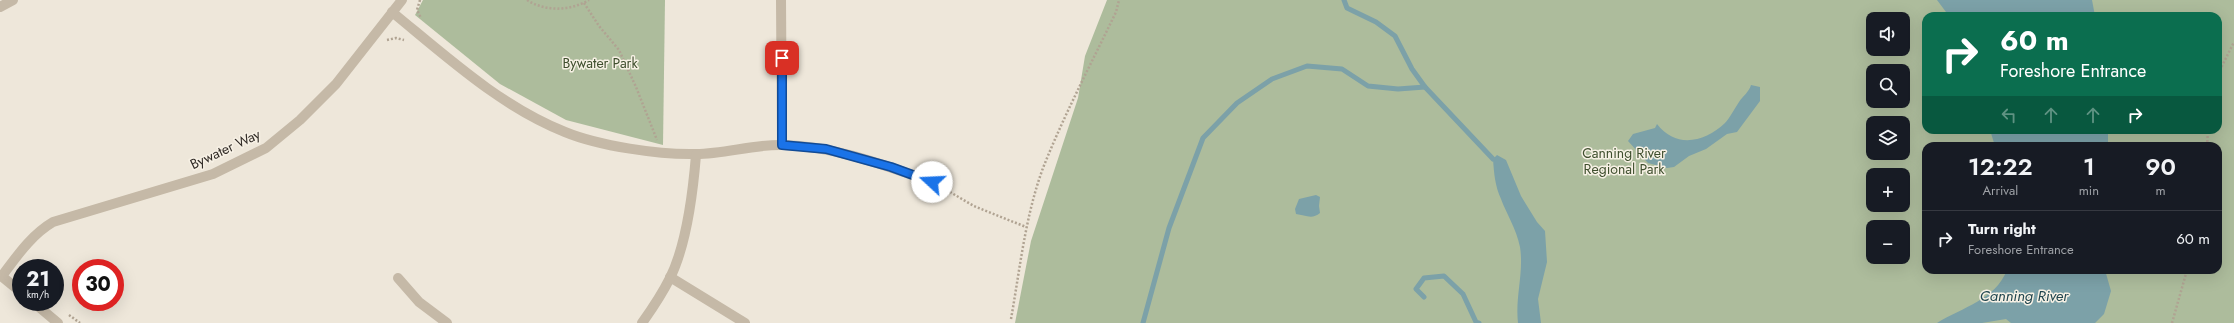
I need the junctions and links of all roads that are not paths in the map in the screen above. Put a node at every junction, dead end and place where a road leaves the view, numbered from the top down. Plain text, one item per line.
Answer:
1 (14, 0) edge
2 (402, 0) edge
3 (781, 0) edge
4 (0, 7) edge
5 (392, 12) junction
6 (782, 145) junction
7 (696, 154) junction
8 (932, 182) road end
9 (1, 276) edge
10 (670, 277) junction
11 (398, 278) dead end
12 (12, 285) edge
13 (44, 311) edge
14 (58, 323) edge
15 (447, 323) edge
16 (642, 323) edge
17 (746, 323) edge

1 - 4 street
2 - 5 street, Bywater Way
3 - 6 street
5 - 7 street
5 - 9 street, Bywater Way
6 - 7 street
6 - 8 street
7 - 10 street
9 - 12 street
10 - 16 street
10 - 17 street
11 - 15 street
13 - 14 street

